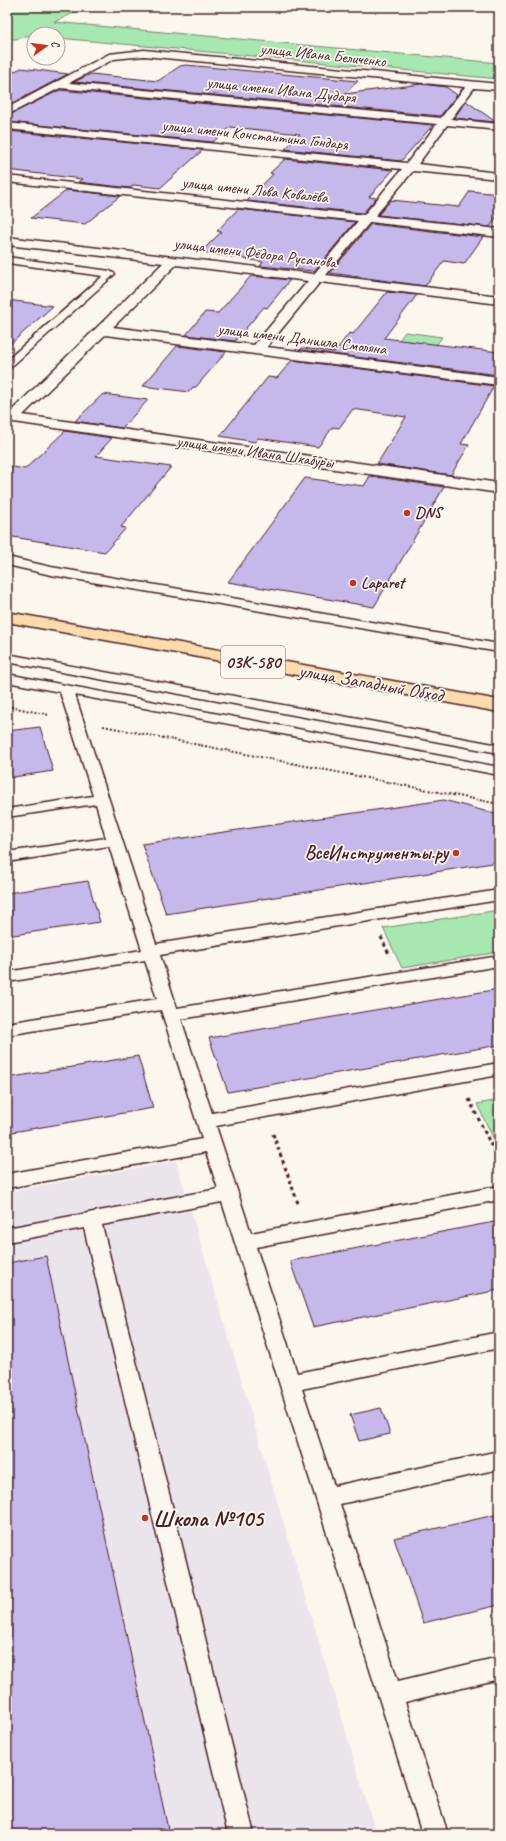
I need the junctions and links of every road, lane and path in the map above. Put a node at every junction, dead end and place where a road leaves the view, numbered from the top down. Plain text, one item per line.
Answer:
1 (61, 85) junction
2 (471, 85) junction
3 (499, 87) edge
4 (7, 112) edge
5 (444, 122) junction
6 (7, 126) edge
7 (499, 127) edge
8 (410, 167) junction
9 (499, 176) edge
10 (7, 179) edge
11 (367, 219) junction
12 (499, 233) edge
13 (7, 241) edge
14 (7, 260) edge
15 (173, 261) junction
16 (316, 278) junction
17 (499, 300) edge
18 (101, 330) junction
19 (257, 350) junction
20 (7, 365) edge
21 (499, 381) edge
22 (499, 488) edge
23 (7, 561) edge
24 (7, 604) edge
25 (7, 617) edge
26 (499, 648) edge
27 (7, 658) edge
28 (7, 678) edge
29 (66, 689) junction
30 (499, 691) edge
31 (7, 706) edge
32 (499, 706) edge
33 (76, 720) junction
34 (499, 749) edge
35 (499, 771) edge
36 (102, 799) junction
37 (499, 804) edge
38 (7, 813) edge
39 (115, 841) junction
40 (7, 857) edge
41 (499, 895) edge
42 (371, 915) junction
43 (151, 952) junction
44 (499, 961) edge
45 (7, 977) edge
46 (400, 977) junction
47 (169, 1009) junction
48 (7, 1029) edge
49 (499, 1070) edge
50 (458, 1077) junction
51 (264, 1111) junction
52 (206, 1121) junction
53 (213, 1144) junction
54 (499, 1162) edge
55 (7, 1181) edge
56 (499, 1193) edge
57 (229, 1194) junction
58 (92, 1219) junction
59 (307, 1230) junction
60 (7, 1235) edge
61 (244, 1242) junction
62 (499, 1340) edge
63 (290, 1383) junction
64 (499, 1460) edge
65 (327, 1497) junction
66 (499, 1668) edge
67 (390, 1694) junction
68 (241, 1834) edge
69 (435, 1834) edge

1 - 2 street, улица Ивана Беличенко
1 - 4 street, улица Ивана Беличенко
1 - 5 street, улица имени Ивана Дударя
2 - 3 street, улица Ивана Беличенко
2 - 5 street
5 - 7 street, улица имени Ивана Дударя
5 - 8 street
6 - 8 street, улица имени Константина Гондаря
8 - 9 street, улица имени Константина Гондаря
8 - 11 street
10 - 11 street, улица имени Льва Ковалёва
11 - 12 street, улица имени Льва Ковалёва
11 - 16 street
13 - 15 street, улица имени Фёдора Русанова
14 - 20 lane
15 - 16 street, улица имени Фёдора Русанова
15 - 18 street
16 - 17 street, улица имени Фёдора Русанова
16 - 19 street
18 - 19 street, улица имени Даниила Смоляна
18 - 22 street, улица имени Ивана Шкабуры
19 - 21 street, улица имени Даниила Смоляна
23 - 26 lane
24 - 30 highway, улица Западный Обход / 03К-580
25 - 32 highway, улица Западный Обход / 03К-580
27 - 34 lane
28 - 29 lane
29 - 33 lane
29 - 35 lane
31 - 33 path
33 - 36 lane
33 - 37 path
36 - 38 lane
36 - 39 lane
39 - 40 lane
39 - 43 lane
41 - 42 lane
42 - 43 lane
42 - 46 path
43 - 45 lane
43 - 47 lane
44 - 46 lane
46 - 47 lane
47 - 48 lane
47 - 52 lane
49 - 50 lane
50 - 51 lane
50 - 54 path
51 - 52 lane
51 - 59 path
52 - 53 lane
53 - 55 lane
53 - 57 lane
56 - 59 lane
57 - 58 lane
57 - 61 lane
58 - 60 lane
58 - 68 lane
59 - 61 lane
61 - 63 lane
62 - 63 lane
63 - 65 lane
64 - 65 lane
65 - 67 lane
66 - 67 lane
67 - 69 lane

